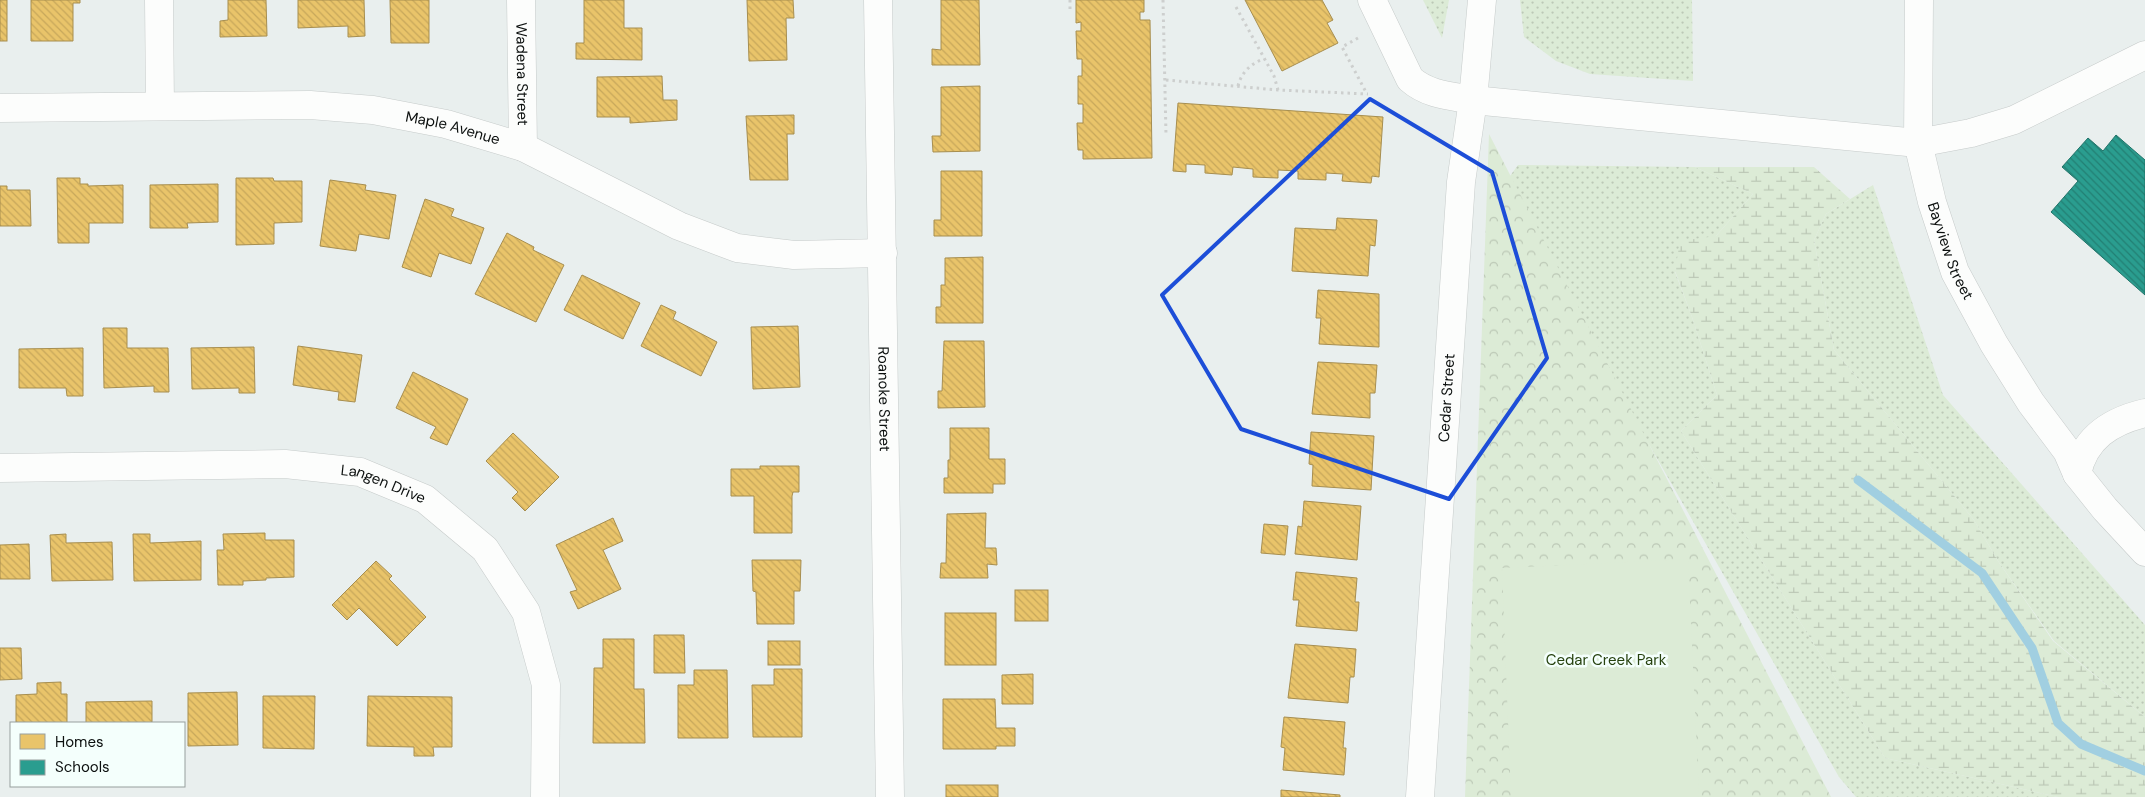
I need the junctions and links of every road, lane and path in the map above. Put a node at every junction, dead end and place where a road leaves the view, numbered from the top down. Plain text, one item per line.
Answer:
1 (159, 0) edge
2 (521, 0) edge
3 (878, 0) edge
4 (1070, 0) edge
5 (1163, 0) edge
6 (1372, 0) edge
7 (1482, 0) edge
8 (1919, 0) edge
9 (1236, 7) dead end
10 (1070, 12) dead end
11 (1366, 34) dead end
12 (2144, 57) edge
13 (1264, 59) junction
14 (1166, 80) junction
15 (1238, 86) junction
16 (1278, 90) junction
17 (1473, 100) junction
18 (160, 106) junction
19 (0, 108) edge
20 (1166, 135) dead end
21 (1918, 143) junction
22 (523, 148) junction
23 (883, 253) junction
24 (2145, 413) edge
25 (0, 468) edge
26 (2077, 474) junction
27 (2145, 552) edge
28 (545, 797) edge
29 (890, 797) edge
30 (1420, 797) edge

1 - 18 street
2 - 22 street, Wadena Street
3 - 23 street, Roanoke Street
4 - 10 path
5 - 14 path
6 - 17 street
7 - 17 street, Cedar Street
8 - 21 street, Bayview Street
9 - 13 path
11 - 16 path
12 - 21 street
13 - 15 path
13 - 16 path
14 - 15 path
14 - 20 path
15 - 16 path
17 - 21 street
17 - 30 street, Cedar Street
18 - 19 street, Maple Avenue
18 - 22 street, Maple Avenue
21 - 26 street, Bayview Street
22 - 23 street, Maple Avenue
23 - 29 street, Roanoke Street
24 - 26 street
25 - 28 street, Langen Drive
26 - 27 street, Bayview Street

